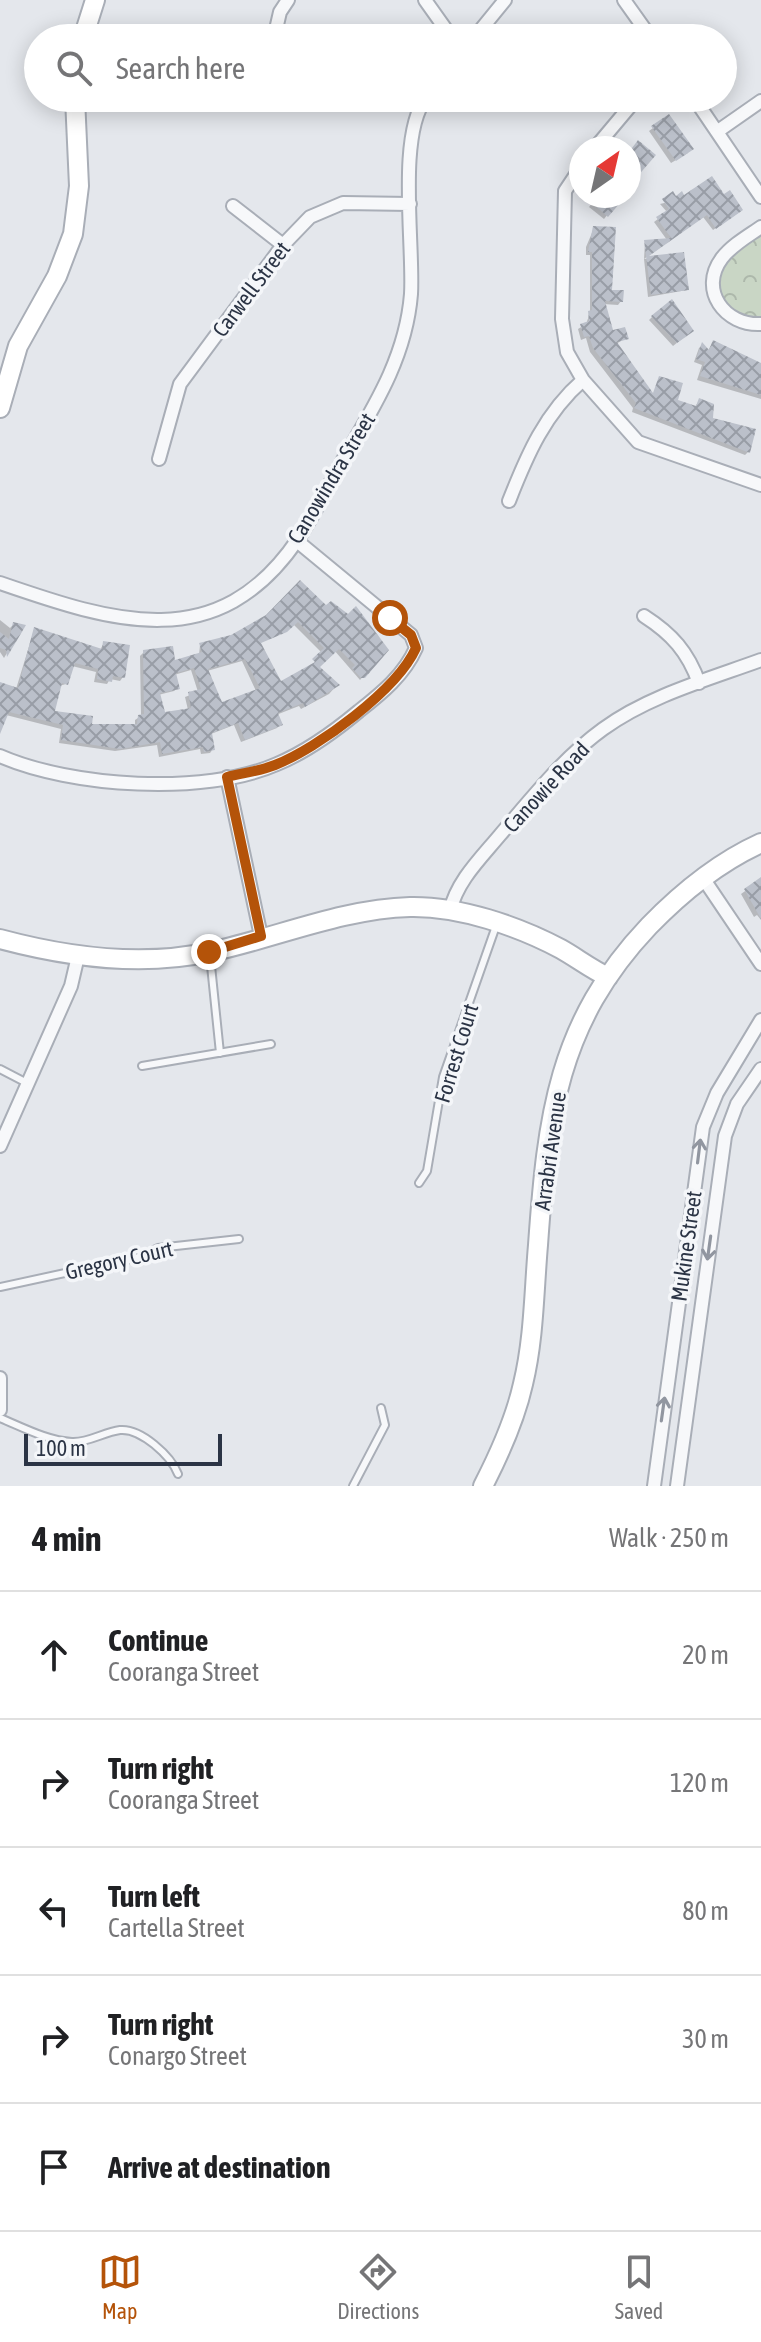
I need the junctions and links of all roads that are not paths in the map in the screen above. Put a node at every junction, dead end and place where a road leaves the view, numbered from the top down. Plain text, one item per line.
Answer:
1 (95, 0) edge
2 (288, 0) edge
3 (425, 0) edge
4 (505, 0) edge
5 (624, 0) edge
6 (87, 24) edge
7 (277, 24) edge
8 (442, 24) edge
9 (485, 24) edge
10 (641, 24) edge
11 (761, 101) edge
12 (76, 112) edge
13 (419, 112) edge
14 (625, 112) edge
15 (704, 112) edge
16 (718, 131) junction
17 (605, 136) edge
18 (569, 185) edge
19 (761, 197) edge
20 (410, 204) junction
21 (233, 206) dead end
22 (761, 227) edge
23 (283, 245) junction
24 (761, 324) edge
25 (583, 380) junction
26 (0, 408) edge
27 (159, 459) dead end
28 (761, 485) edge
29 (509, 501) dead end
30 (297, 541) junction
31 (0, 583) edge
32 (644, 616) dead end
33 (761, 660) edge
34 (699, 683) junction
35 (0, 756) edge
36 (227, 777) junction
37 (761, 843) edge
38 (703, 878) junction
39 (450, 911) junction
40 (497, 923) junction
41 (261, 936) junction
42 (0, 939) edge
43 (209, 952) junction
44 (78, 956) junction
45 (761, 964) edge
46 (608, 977) junction
47 (761, 1020) edge
48 (271, 1044) dead end
49 (220, 1053) junction
50 (142, 1066) dead end
51 (0, 1069) edge
52 (761, 1069) edge
53 (25, 1082) junction
54 (0, 1146) edge
55 (419, 1183) dead end
56 (239, 1239) dead end
57 (0, 1287) edge
58 (0, 1378) edge
59 (381, 1408) dead end
60 (0, 1410) edge
61 (0, 1418) edge
62 (178, 1474) dead end
63 (353, 1486) edge
64 (483, 1486) edge
65 (654, 1486) edge
66 (677, 1486) edge

1 - 6 street
2 - 7 street
3 - 8 street
4 - 9 street
5 - 10 street
11 - 16 street
12 - 26 street
13 - 20 street, Canowindra Street
14 - 17 street
15 - 16 street
16 - 19 street
18 - 25 street
20 - 23 street, Carwell Street
20 - 30 street, Canowindra Street
21 - 23 street
22 - 24 street
23 - 27 street, Carwell Street
25 - 28 street
25 - 29 street
30 - 31 street, Canowindra Street
30 - 36 street
32 - 34 street
33 - 34 street, Canowie Road
34 - 39 street, Canowie Road
35 - 36 street
36 - 41 street
37 - 38 street, Arrabri Avenue
38 - 45 street
38 - 46 street, Arrabri Avenue
39 - 40 street
39 - 41 street
40 - 46 street
40 - 55 lane, Forrest Court
41 - 43 street
42 - 44 street
43 - 44 street
43 - 49 lane
44 - 53 street
46 - 64 street, Arrabri Avenue
65 -> 47 street, Mukine Street
48 - 49 lane
49 - 50 lane
51 - 53 lane
52 -> 66 street, Mukine Street
53 - 54 street
56 - 57 lane, Gregory Court
58 - 60 street
59 - 63 lane
61 - 62 lane

